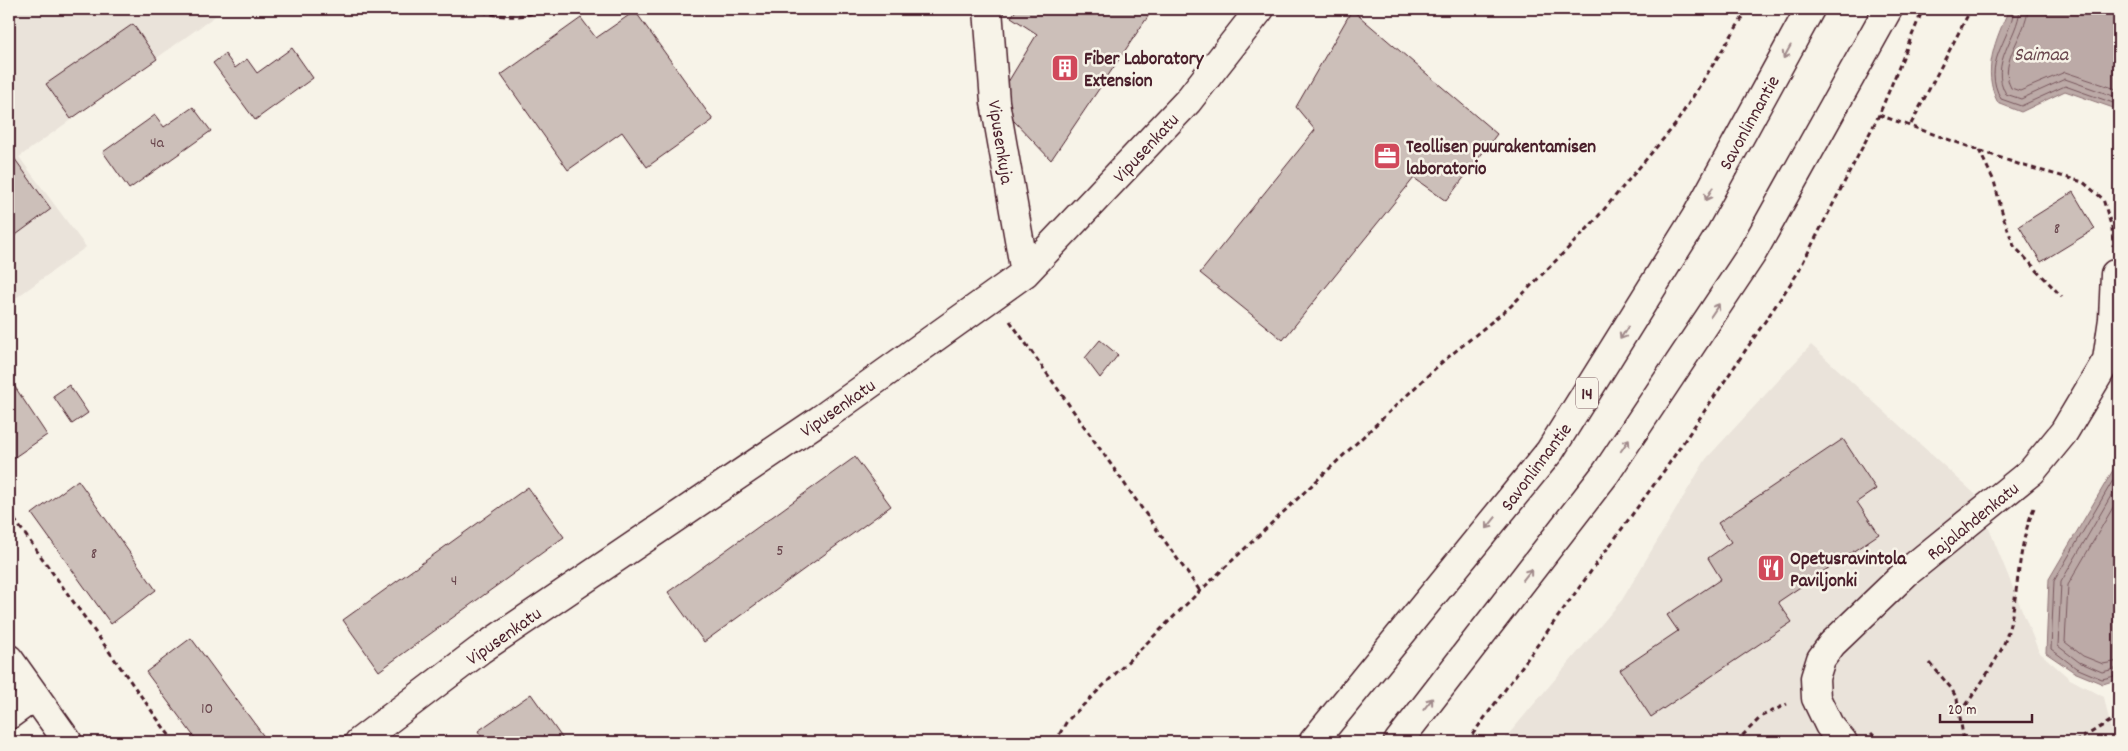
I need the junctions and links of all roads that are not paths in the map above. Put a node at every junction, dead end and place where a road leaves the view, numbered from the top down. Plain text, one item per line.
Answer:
1 (988, 9) edge
2 (1260, 9) edge
3 (1810, 9) edge
4 (1888, 9) edge
5 (1025, 273) junction
6 (2115, 274) road end
7 (9, 659) edge
8 (35, 696) junction
9 (9, 715) edge
10 (68, 742) edge
11 (358, 742) edge
12 (1313, 742) edge
13 (1398, 742) edge
14 (1843, 742) edge

1 - 5 main road, Vipusenkuja
2 - 5 main road, Vipusenkatu
3 -> 12 main road, Savonlinnantie / 14
13 -> 4 main road
5 - 11 main road, Vipusenkatu
6 - 14 main road, Rajalahdenkatu
7 - 8 main road
8 - 9 main road
8 - 10 main road

